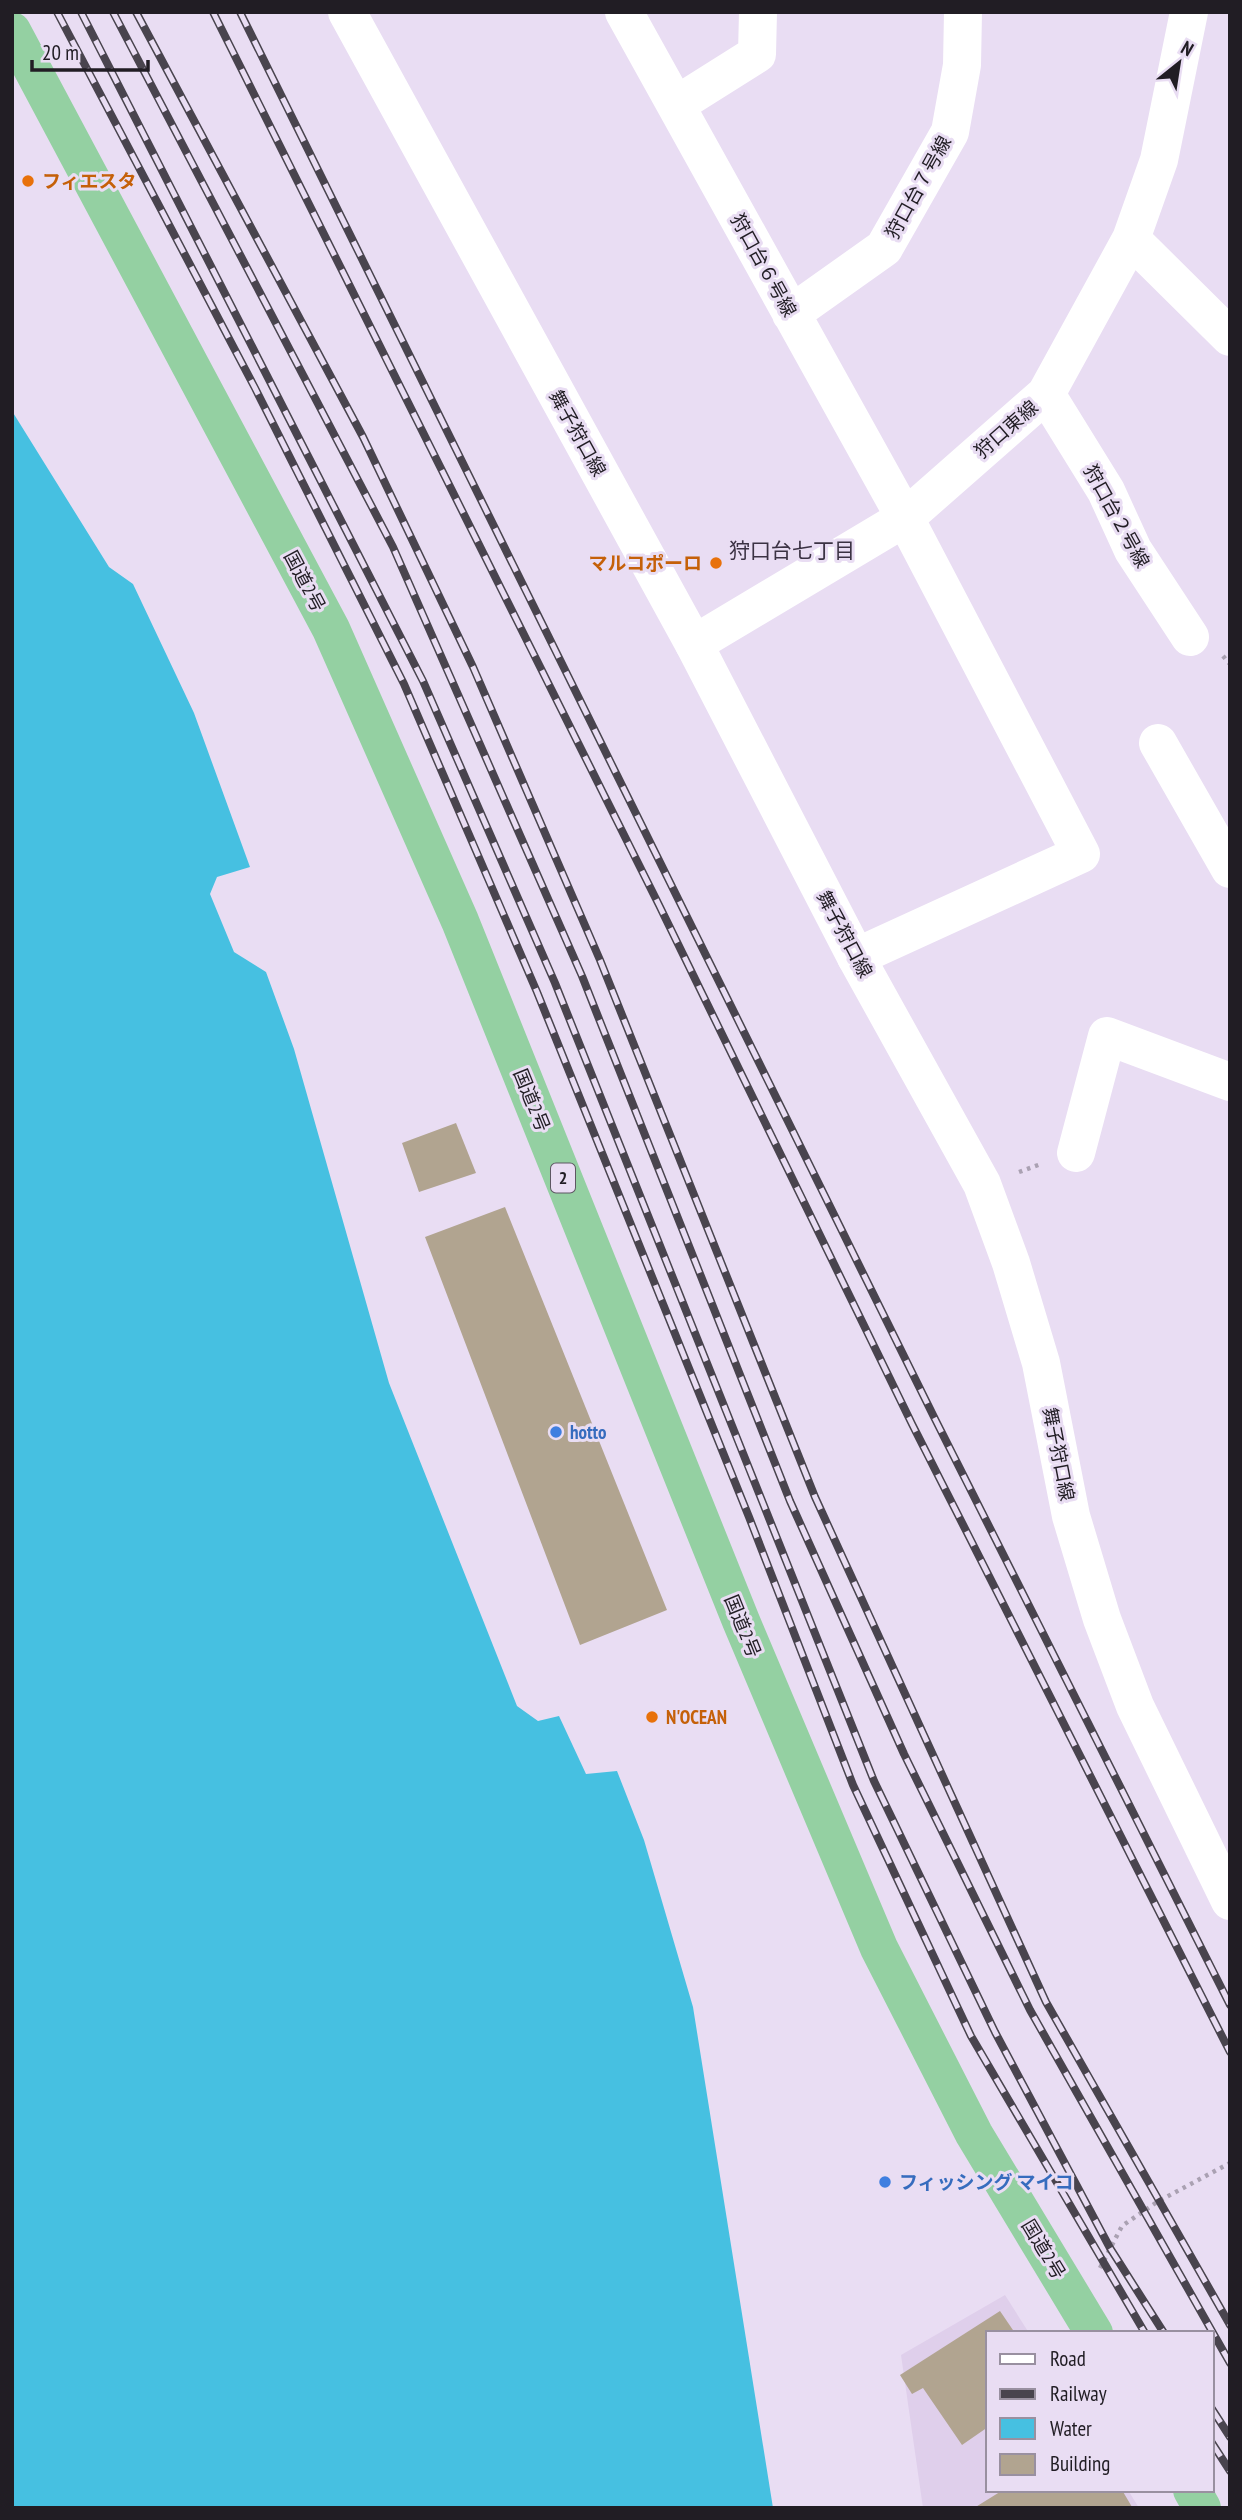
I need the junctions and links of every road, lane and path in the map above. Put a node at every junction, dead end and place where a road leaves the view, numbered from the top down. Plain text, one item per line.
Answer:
1 (346, 12) edge
2 (624, 12) edge
3 (758, 12) edge
4 (963, 12) edge
5 (1189, 12) edge
6 (12, 31) edge
7 (676, 105) junction
8 (1131, 239) junction
9 (791, 314) junction
10 (1230, 337) edge
11 (1046, 394) junction
12 (905, 518) junction
13 (1190, 637) dead end
14 (694, 644) junction
15 (1158, 743) dead end
16 (1230, 869) edge
17 (856, 957) junction
18 (1230, 1082) edge
19 (1076, 1153) joint
20 (982, 1184) junction
21 (1230, 1901) edge
22 (1230, 2164) edge
23 (1094, 2278) dead end
24 (1093, 2331) edge
25 (1193, 2492) edge
26 (1202, 2508) edge

1 - 14 street, 舞子狩口線
2 - 7 street, 狩口台６号線
3 - 7 street
4 - 9 street, 狩口台７号線
5 - 8 street, 狩口東線
6 - 24 highway, 国道2号 / 2
7 - 9 street, 狩口台６号線
8 - 10 street
8 - 11 street, 狩口東線
9 - 12 street, 狩口台６号線
11 - 12 street, 狩口東線
11 - 13 street, 狩口台２号線
12 - 14 street, 狩口東線
12 - 17 street, 狩口台６号線
14 - 17 street, 舞子狩口線
15 - 16 street
17 - 20 street, 舞子狩口線
18 - 19 street
19 - 20 path
20 - 21 street, 舞子狩口線
22 - 23 path
25 - 26 highway

